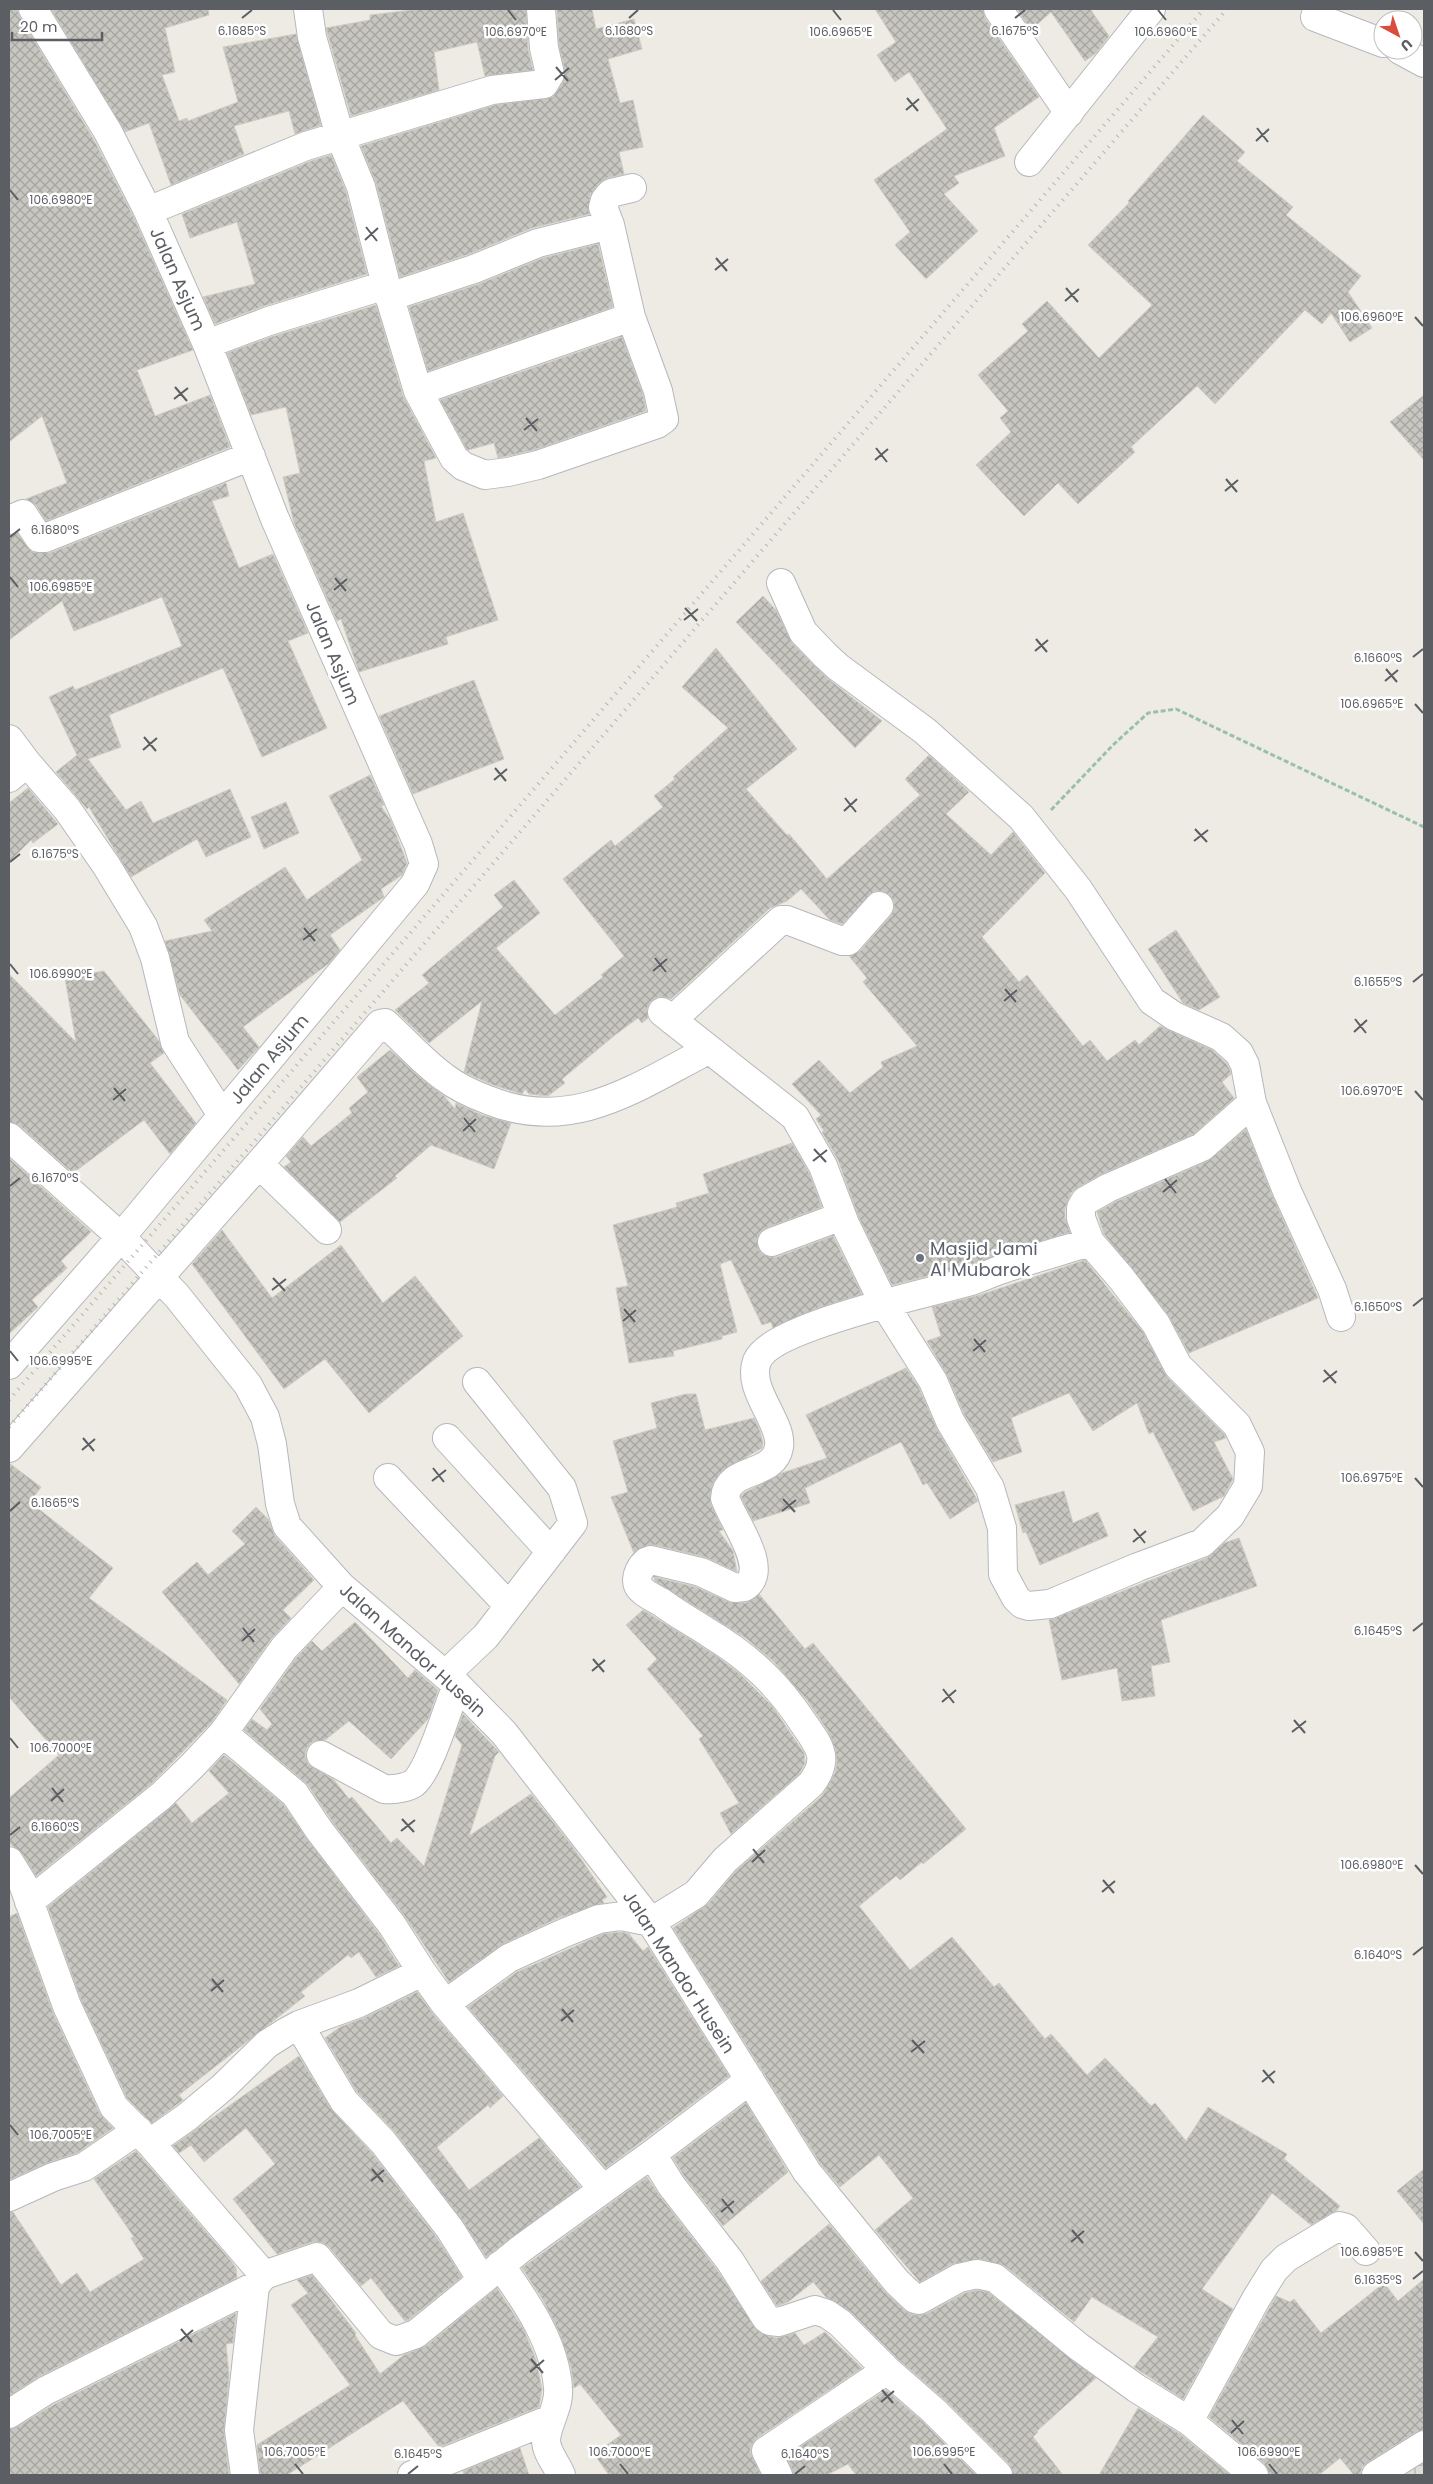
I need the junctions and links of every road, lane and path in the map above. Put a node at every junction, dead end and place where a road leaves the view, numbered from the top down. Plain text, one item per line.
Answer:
1 (33, 9) edge
2 (308, 9) edge
3 (541, 9) edge
4 (998, 9) edge
5 (1150, 9) edge
6 (1315, 17) dead end
7 (1373, 39) edge
8 (1069, 113) junction
9 (340, 136) junction
10 (1029, 162) dead end
11 (632, 188) dead end
12 (148, 211) junction
13 (610, 225) junction
14 (387, 291) junction
15 (631, 317) junction
16 (207, 344) junction
17 (418, 390) junction
18 (251, 456) junction
19 (9, 520) edge
20 (781, 583) dead end
21 (9, 739) edge
22 (18, 771) edge
23 (1424, 827) edge
24 (1031, 830) junction
25 (879, 906) dead end
26 (708, 1050) junction
27 (1252, 1103) junction
28 (222, 1115) junction
29 (9, 1137) edge
30 (259, 1164) junction
31 (842, 1216) junction
32 (327, 1230) dead end
33 (121, 1238) junction
34 (772, 1242) dead end
35 (1090, 1242) junction
36 (159, 1275) junction
37 (883, 1302) junction
38 (1342, 1317) dead end
39 (9, 1366) edge
40 (477, 1382) dead end
41 (447, 1438) dead end
42 (9, 1448) edge
43 (388, 1478) dead end
44 (551, 1552) junction
45 (342, 1587) junction
46 (509, 1606) junction
47 (451, 1680) junction
48 (223, 1733) junction
49 (321, 1755) dead end
50 (9, 1861) edge
51 (29, 1902) junction
52 (651, 1922) junction
53 (422, 1972) junction
54 (445, 2004) junction
55 (299, 2024) junction
56 (750, 2080) junction
57 (144, 2137) junction
58 (652, 2154) junction
59 (603, 2189) junction
60 (9, 2197) edge
61 (1366, 2251) dead end
62 (491, 2273) junction
63 (259, 2281) junction
64 (887, 2370) junction
65 (9, 2414) edge
66 (551, 2419) junction
67 (1189, 2421) junction
68 (1424, 2445) edge
69 (245, 2475) edge
70 (412, 2475) edge
71 (561, 2475) edge
72 (778, 2475) edge
73 (998, 2475) edge
74 (1254, 2475) edge
75 (1376, 2475) edge

1 - 12 street, Jalan Asjum
2 - 9 street
3 - 9 street
4 - 8 street
5 - 8 street
6 - 7 street
8 - 10 street
9 - 12 street
9 - 14 street
11 - 13 street
12 - 16 street, Jalan Asjum
13 - 14 street
13 - 15 street
14 - 16 street
14 - 17 street
15 - 17 street
15 - 17 street
16 - 18 street, Jalan Asjum
18 - 19 street
18 - 28 street, Jalan Asjum
20 - 24 street
21 - 22 street
22 - 28 street
23 - 24 path
24 - 27 street
25 - 26 street
26 - 30 street
26 - 31 street
27 - 35 street
27 - 38 street
28 - 33 street, Jalan Asjum
29 - 33 street, Jalan Mandor Husein
30 - 32 street
30 - 36 street
31 - 34 street
31 - 37 street
33 - 36 street, Jalan Mandor Husein
33 - 39 street, Jalan Asjum
35 - 37 street
35 - 37 street
36 - 42 street
36 - 45 street, Jalan Mandor Husein
37 - 52 street
40 - 44 street
41 - 44 street
43 - 46 street
44 - 46 street
45 - 47 street, Jalan Mandor Husein
45 - 48 street
46 - 47 street
47 - 49 street
47 - 52 street, Jalan Mandor Husein
48 - 51 street
48 - 53 street
50 - 51 street
51 - 57 street
52 - 54 street
52 - 56 street, Jalan Mandor Husein
53 - 54 street
53 - 55 street
54 - 59 street
55 - 57 street
55 - 62 street
56 - 58 street
56 - 67 street, Jalan Mandor Husein
57 - 60 street
57 - 63 street
58 - 59 street
58 - 64 street
59 - 62 street
61 - 67 street
62 - 63 street
62 - 66 street
63 - 65 street
63 - 69 street
64 - 72 street
64 - 73 street
66 - 70 street
66 - 71 street
67 - 74 street, Jalan Mandor Husein
68 - 75 street

